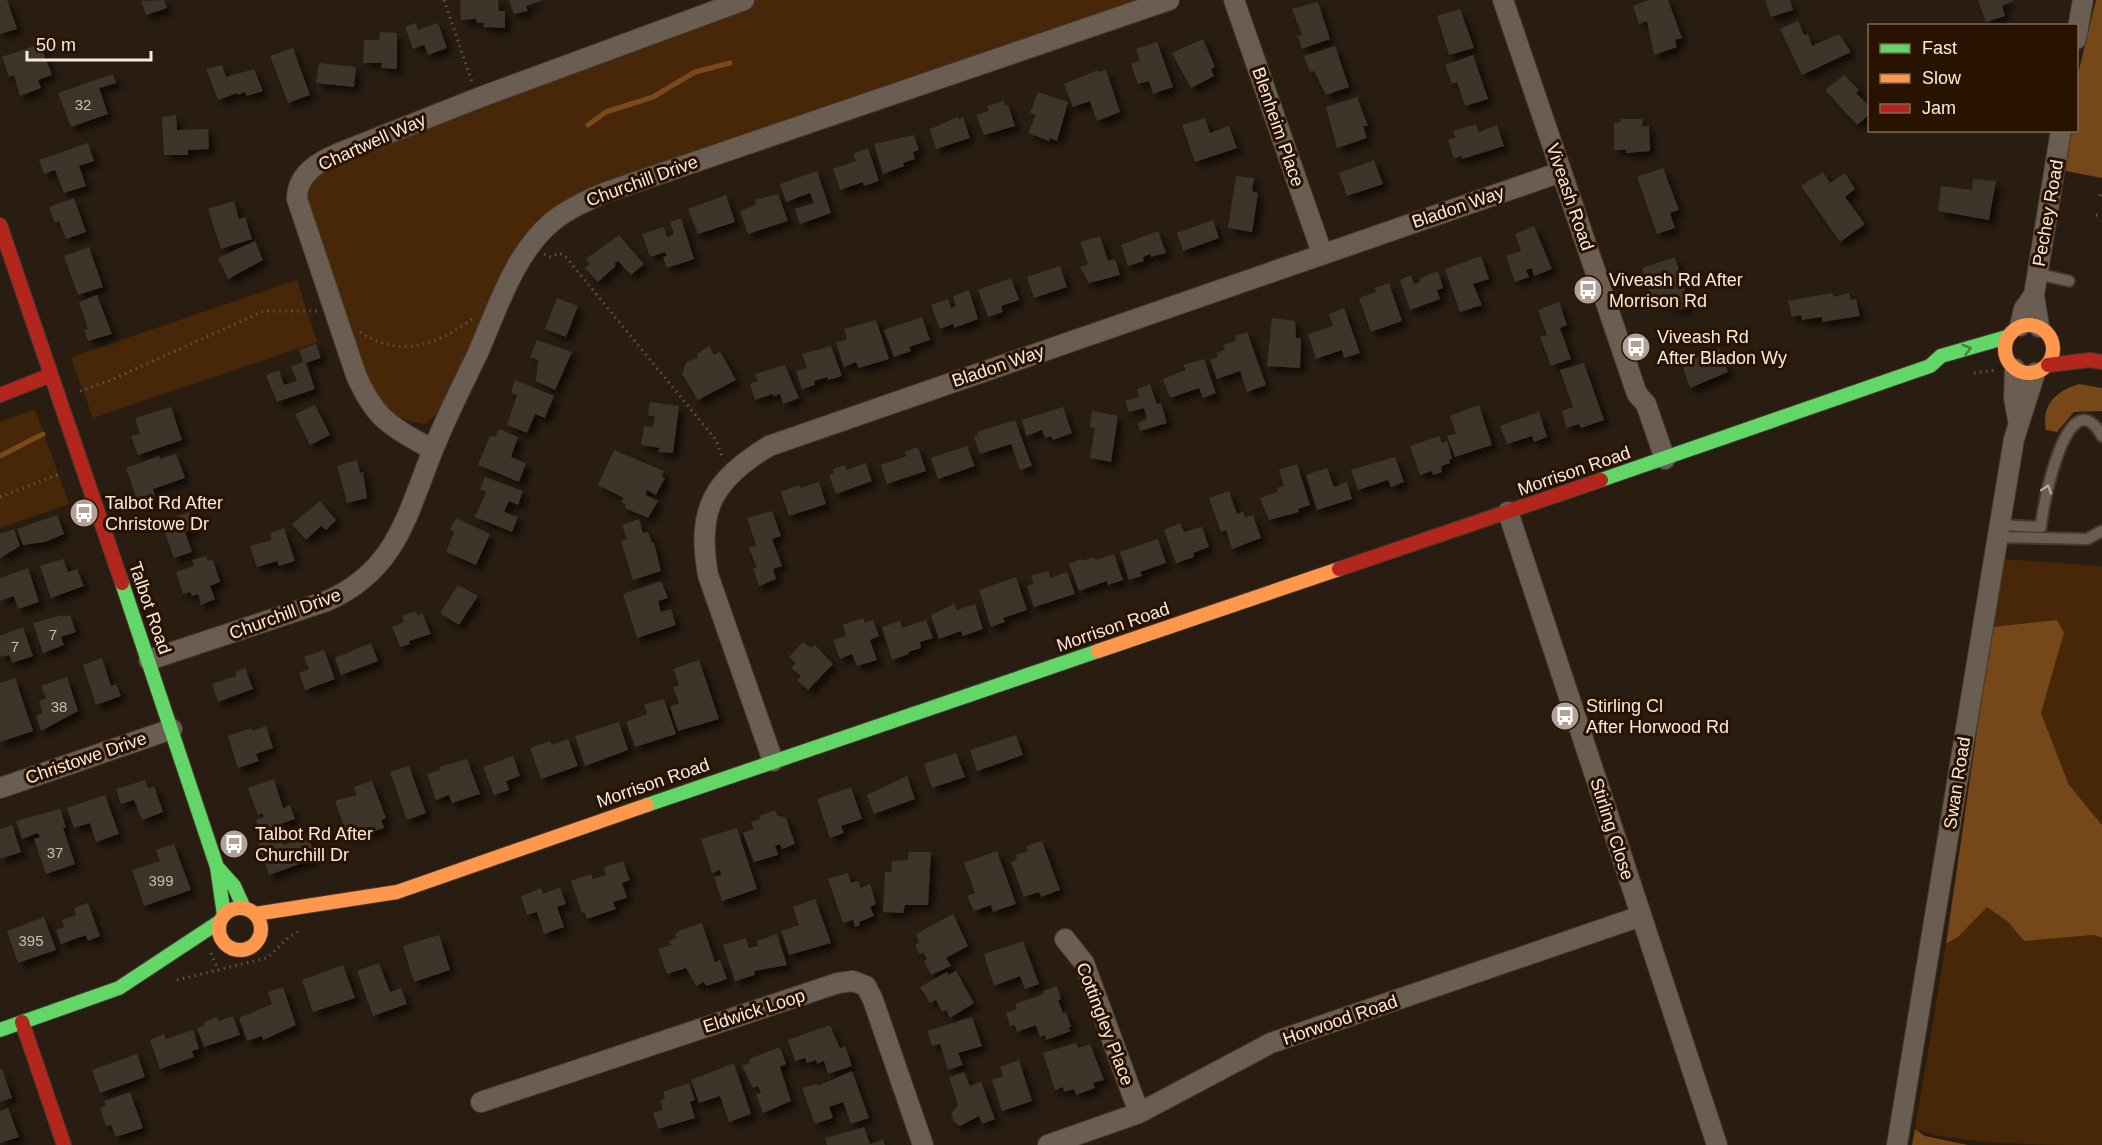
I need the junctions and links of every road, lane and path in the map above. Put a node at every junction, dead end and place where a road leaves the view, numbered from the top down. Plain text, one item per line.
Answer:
1 (444, 0) edge
2 (744, 0) edge
3 (1169, 0) edge
4 (1234, 0) edge
5 (1503, 0) edge
6 (2083, 0) edge
7 (2078, 28) edge
8 (478, 98) junction
9 (2061, 132) edge
10 (1562, 172) junction
11 (2096, 215) dead end
12 (2102, 216) edge
13 (0, 225) edge
14 (532, 244) junction
15 (1322, 254) junction
16 (2038, 274) junction
17 (2069, 281) dead end
18 (334, 310) junction
19 (480, 312) dead end
20 (353, 326) dead end
21 (2022, 330) junction
22 (2053, 342) junction
23 (2096, 361) edge
24 (1992, 363) dead end
25 (1930, 366) junction
26 (2012, 366) junction
27 (2041, 369) junction
28 (1944, 372) dead end
29 (51, 375) junction
30 (0, 395) edge
31 (60, 401) junction
32 (2018, 420) junction
33 (2102, 436) edge
34 (433, 450) junction
35 (1659, 461) junction
36 (58, 463) dead end
37 (731, 472) junction
38 (62, 473) junction
39 (64, 482) dead end
40 (0, 496) edge
41 (1508, 512) junction
42 (1999, 531) junction
43 (2102, 531) edge
44 (2043, 532) junction
45 (149, 660) junction
46 (172, 729) junction
47 (773, 761) junction
48 (0, 788) edge
49 (217, 867) junction
50 (305, 906) junction
51 (250, 911) junction
52 (1641, 916) junction
53 (222, 918) junction
54 (260, 937) junction
55 (1065, 939) dead end
56 (234, 950) junction
57 (211, 953) dead end
58 (194, 956) dead end
59 (152, 968) junction
60 (22, 1022) junction
61 (0, 1030) edge
62 (481, 1102) dead end
63 (1139, 1113) junction
64 (64, 1145) edge
65 (923, 1145) edge
66 (1048, 1145) edge
67 (1717, 1145) edge
68 (1897, 1145) edge

1 - 8 path
2 - 8 street, Chartwell Way
3 - 14 street, Churchill Drive
4 - 15 street, Blenheim Place
5 - 10 street, Viveash Road
6 - 7 street
8 - 18 street, Chartwell Way
9 - 16 street, Pechey Road
10 - 15 street, Bladon Way
10 - 35 street, Viveash Road
11 - 12 path
13 - 29 main road, Talbot Road
14 - 34 street, Churchill Drive
14 - 37 path
15 - 37 street, Bladon Way
16 - 17 lane
16 - 21 street, Pechey Road
18 - 31 path
18 - 34 street, Chartwell Way
19 - 20 path
21 - 22 main road
25 -> 21 main road, Morrison Road
21 - 26 main road
22 - 23 main road
22 - 27 main road
23 - 27 main road
24 - 26 main road
25 - 28 main road
25 - 35 main road, Morrison Road
26 - 27 main road
26 - 32 street, Swan Road
27 - 32 street, Swan Road
29 - 30 main road
29 - 31 main road, Talbot Road
31 - 45 main road, Talbot Road
32 - 42 street, Swan Road
44 -> 33 lane
34 - 45 street, Churchill Drive
35 - 41 main road, Morrison Road
36 - 38 path
37 - 47 street, Bladon Way
38 - 39 path
38 - 40 path
41 - 47 main road, Morrison Road
41 - 52 street, Stirling Close
42 - 44 lane
42 - 68 street, Swan Road
43 - 44 lane
45 - 46 main road, Talbot Road
46 - 48 street, Christowe Drive
46 - 49 main road, Talbot Road
47 - 50 main road, Morrison Road
49 - 51 main road, Talbot Road
49 - 53 main road, Talbot Road
50 - 51 main road, Morrison Road
50 - 54 main road, Morrison Road
51 - 53 main road, Morrison Road
51 - 54 main road
52 - 63 street, Horwood Road
52 - 67 street, Stirling Close
53 - 56 main road
53 - 59 main road, Morrison Road
54 - 56 main road, Morrison Road
55 - 63 street, Cottingley Place
56 - 57 main road, Morrison Road
58 - 59 main road, Morrison Road
59 - 60 main road, Morrison Road
60 - 61 main road, Morrison Road
60 - 64 main road
62 - 65 street, Eldwick Loop
63 - 66 street, Horwood Road

